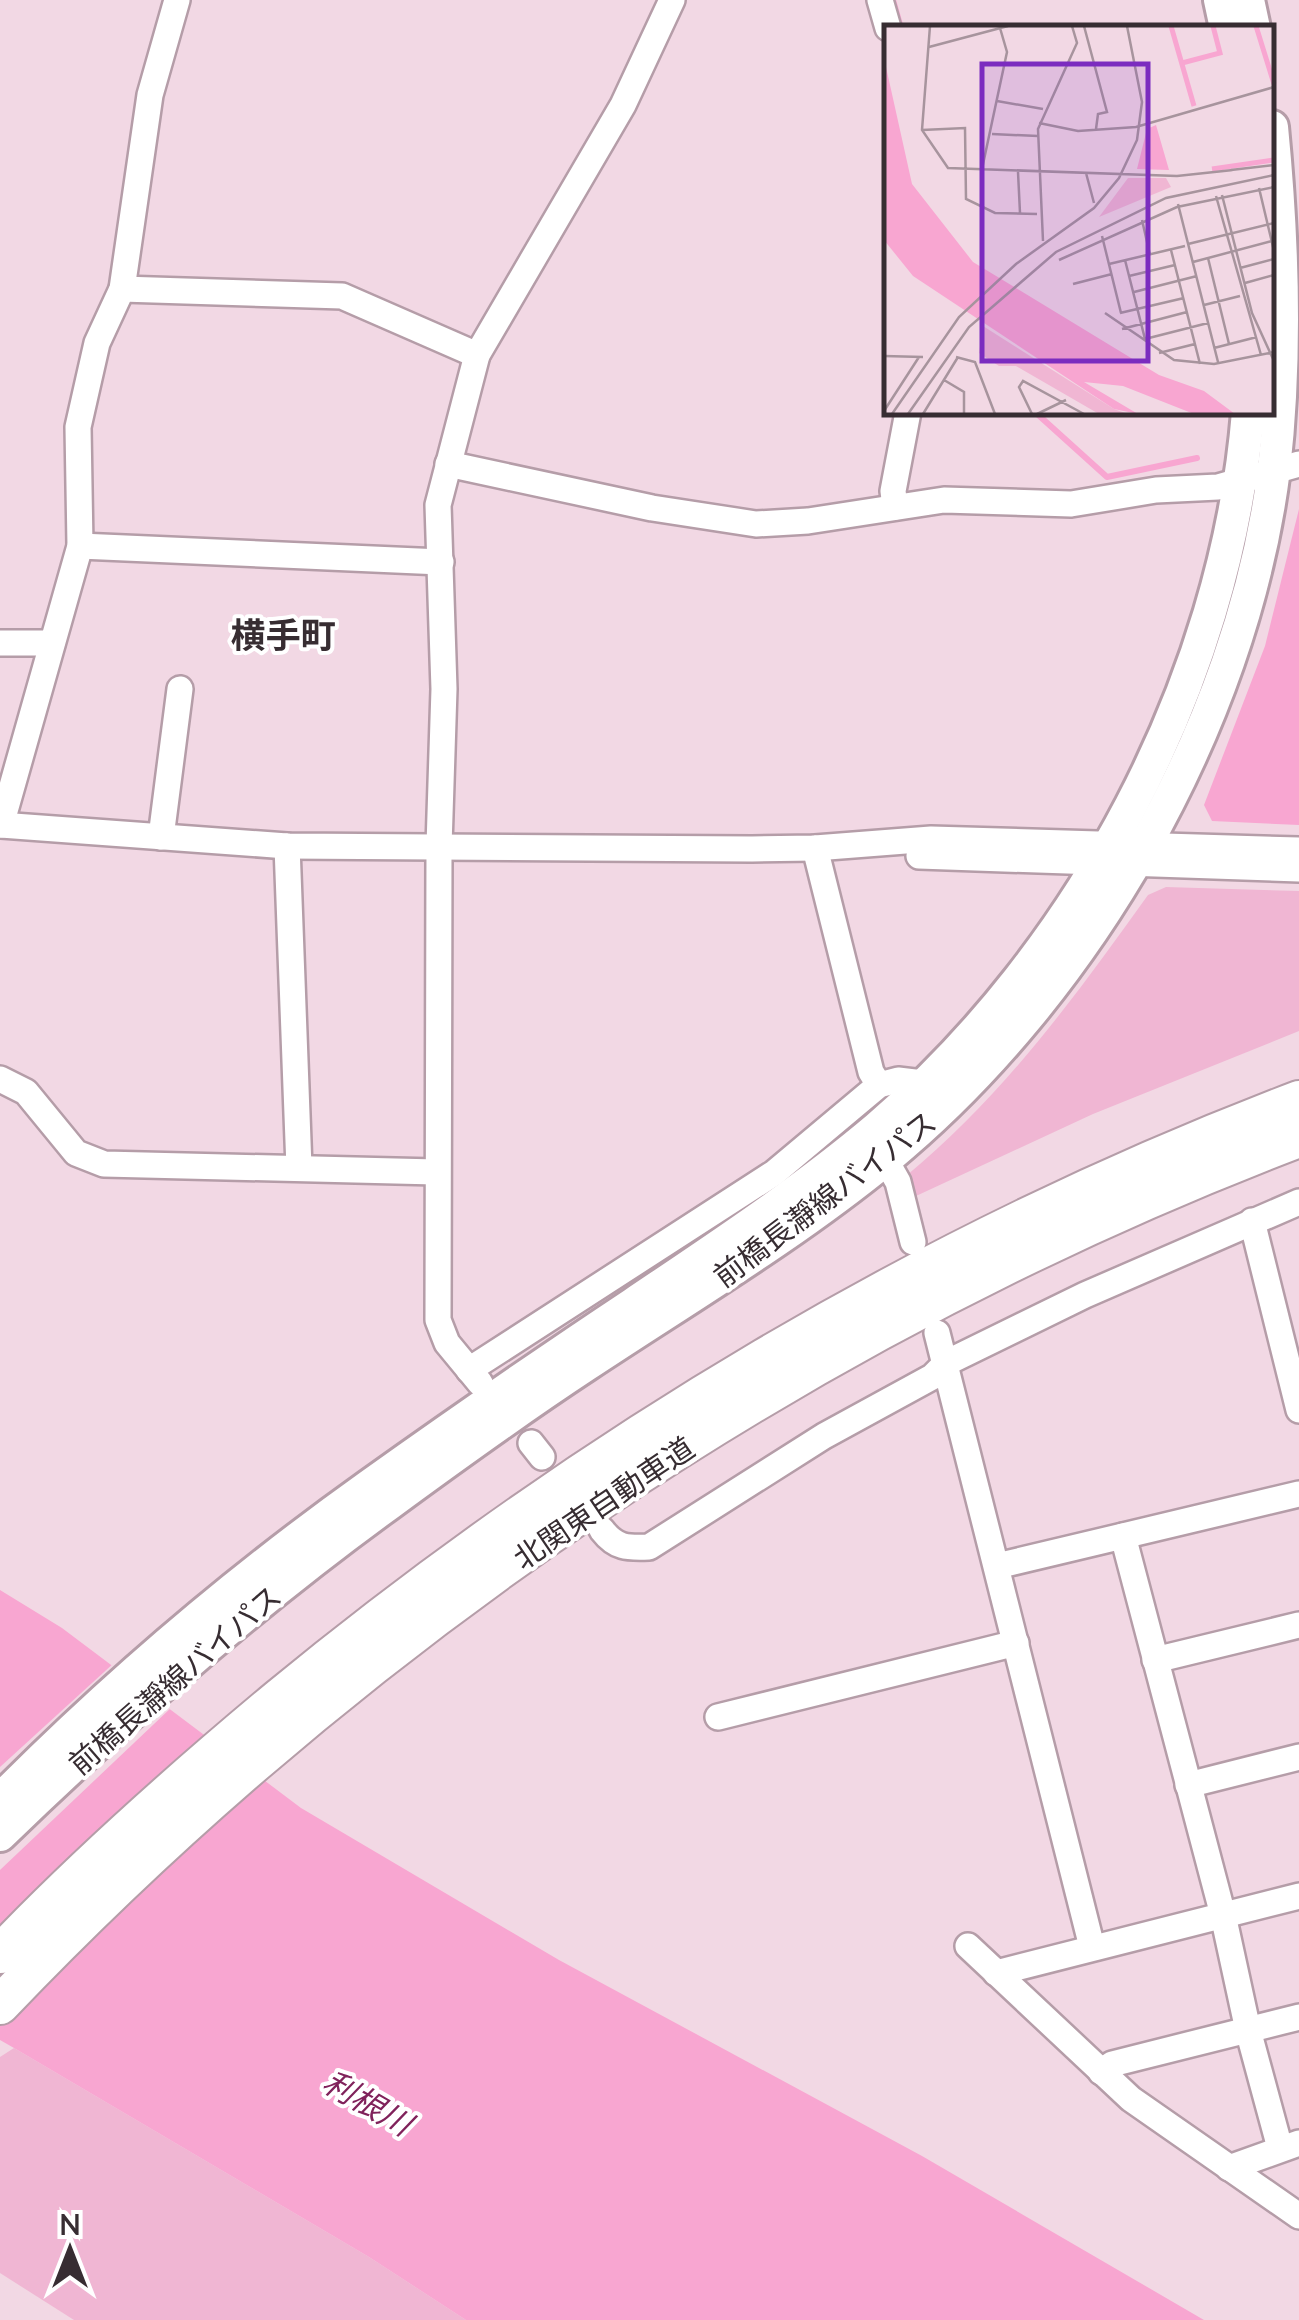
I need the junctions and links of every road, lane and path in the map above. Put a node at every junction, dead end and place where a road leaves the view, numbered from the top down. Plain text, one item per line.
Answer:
1 (177, 0) edge
2 (672, 0) edge
3 (880, 0) edge
4 (1220, 0) edge
5 (1248, 0) edge
6 (887, 25) edge
7 (1225, 25) edge
8 (1253, 25) edge
9 (1274, 162) edge
10 (122, 289) junction
11 (477, 355) junction
12 (907, 415) edge
13 (1248, 415) edge
14 (448, 464) junction
15 (1286, 468) edge
16 (1241, 481) junction
17 (894, 508) junction
18 (80, 546) junction
19 (441, 562) junction
20 (0, 643) edge
21 (52, 644) junction
22 (180, 689) dead end
23 (0, 825) edge
24 (161, 836) junction
25 (286, 846) junction
26 (439, 846) junction
27 (815, 848) junction
28 (1299, 850) edge
29 (1102, 853) junction
30 (1142, 854) junction
31 (1299, 868) edge
32 (0, 1079) edge
33 (923, 1083) junction
34 (879, 1085) junction
35 (1299, 1100) edge
36 (1299, 1138) edge
37 (885, 1159) junction
38 (299, 1168) junction
39 (436, 1172) junction
40 (1299, 1202) edge
41 (1252, 1221) junction
42 (913, 1242) dead end
43 (937, 1333) dead end
44 (946, 1363) junction
45 (1299, 1410) edge
46 (1299, 1494) edge
47 (377, 1496) junction
48 (602, 1530) dead end
49 (1122, 1536) junction
50 (997, 1566) junction
51 (474, 1568) junction
52 (1299, 1625) edge
53 (1016, 1643) junction
54 (1155, 1660) junction
55 (718, 1717) dead end
56 (1299, 1757) edge
57 (1188, 1785) junction
58 (0, 1800) edge
59 (0, 1835) edge
60 (1299, 1896) edge
61 (1223, 1915) junction
62 (968, 1946) dead end
63 (1092, 1947) junction
64 (0, 1954) edge
65 (996, 1973) junction
66 (0, 2005) edge
67 (1299, 2017) edge
68 (1248, 2030) junction
69 (1101, 2072) junction
70 (1290, 2145) edge
71 (1229, 2168) junction
72 (1299, 2216) edge

1 - 10 street
2 - 11 street
3 - 6 street
4 - 7 main road
5 - 8 main road
9 - 15 main road, 前橋長瀞線バイパス
10 - 11 street
10 - 18 street
11 - 14 street
12 - 17 street
13 - 16 main road, 前橋長瀞線バイパス
14 - 17 street
14 - 19 street
15 - 16 street
15 - 30 main road, 前橋長瀞線バイパス
16 - 17 street
16 - 29 main road, 前橋長瀞線バイパス
18 - 19 street
18 - 21 street
19 - 26 street
20 - 21 street
21 - 23 street
22 - 24 street
23 - 24 street
24 - 25 street
25 - 26 street
25 - 38 street
26 - 27 street
26 - 39 street
27 - 29 street
27 - 34 street
28 - 30 street
29 - 30 street
29 - 33 main road, 前橋長瀞線バイパス
30 - 31 street
30 - 37 main road, 前橋長瀞線バイパス
32 - 38 street
33 - 34 street
33 - 47 main road, 前橋長瀞線バイパス
34 - 39 street
35 - 51 highway, 北関東自動車道
36 - 51 highway, 北関東自動車道
37 - 42 street
37 - 47 main road, 前橋長瀞線バイパス
38 - 39 street
40 - 41 street
41 - 44 street
41 - 45 street
43 - 44 street
44 - 48 street
44 - 50 street
46 - 49 street
47 - 58 main road, 前橋長瀞線バイパス
47 - 59 main road, 前橋長瀞線バイパス
49 - 50 street
49 - 54 street
50 - 53 street
51 - 64 highway, 北関東自動車道
51 - 66 highway, 北関東自動車道
52 - 54 street
53 - 55 street
53 - 63 street
54 - 57 street
56 - 57 street
57 - 61 street
60 - 61 street
61 - 63 street
61 - 68 street
62 - 65 street
63 - 65 street
65 - 69 street
67 - 68 street
68 - 69 street
68 - 70 street
69 - 71 street
70 - 71 street
71 - 72 street

